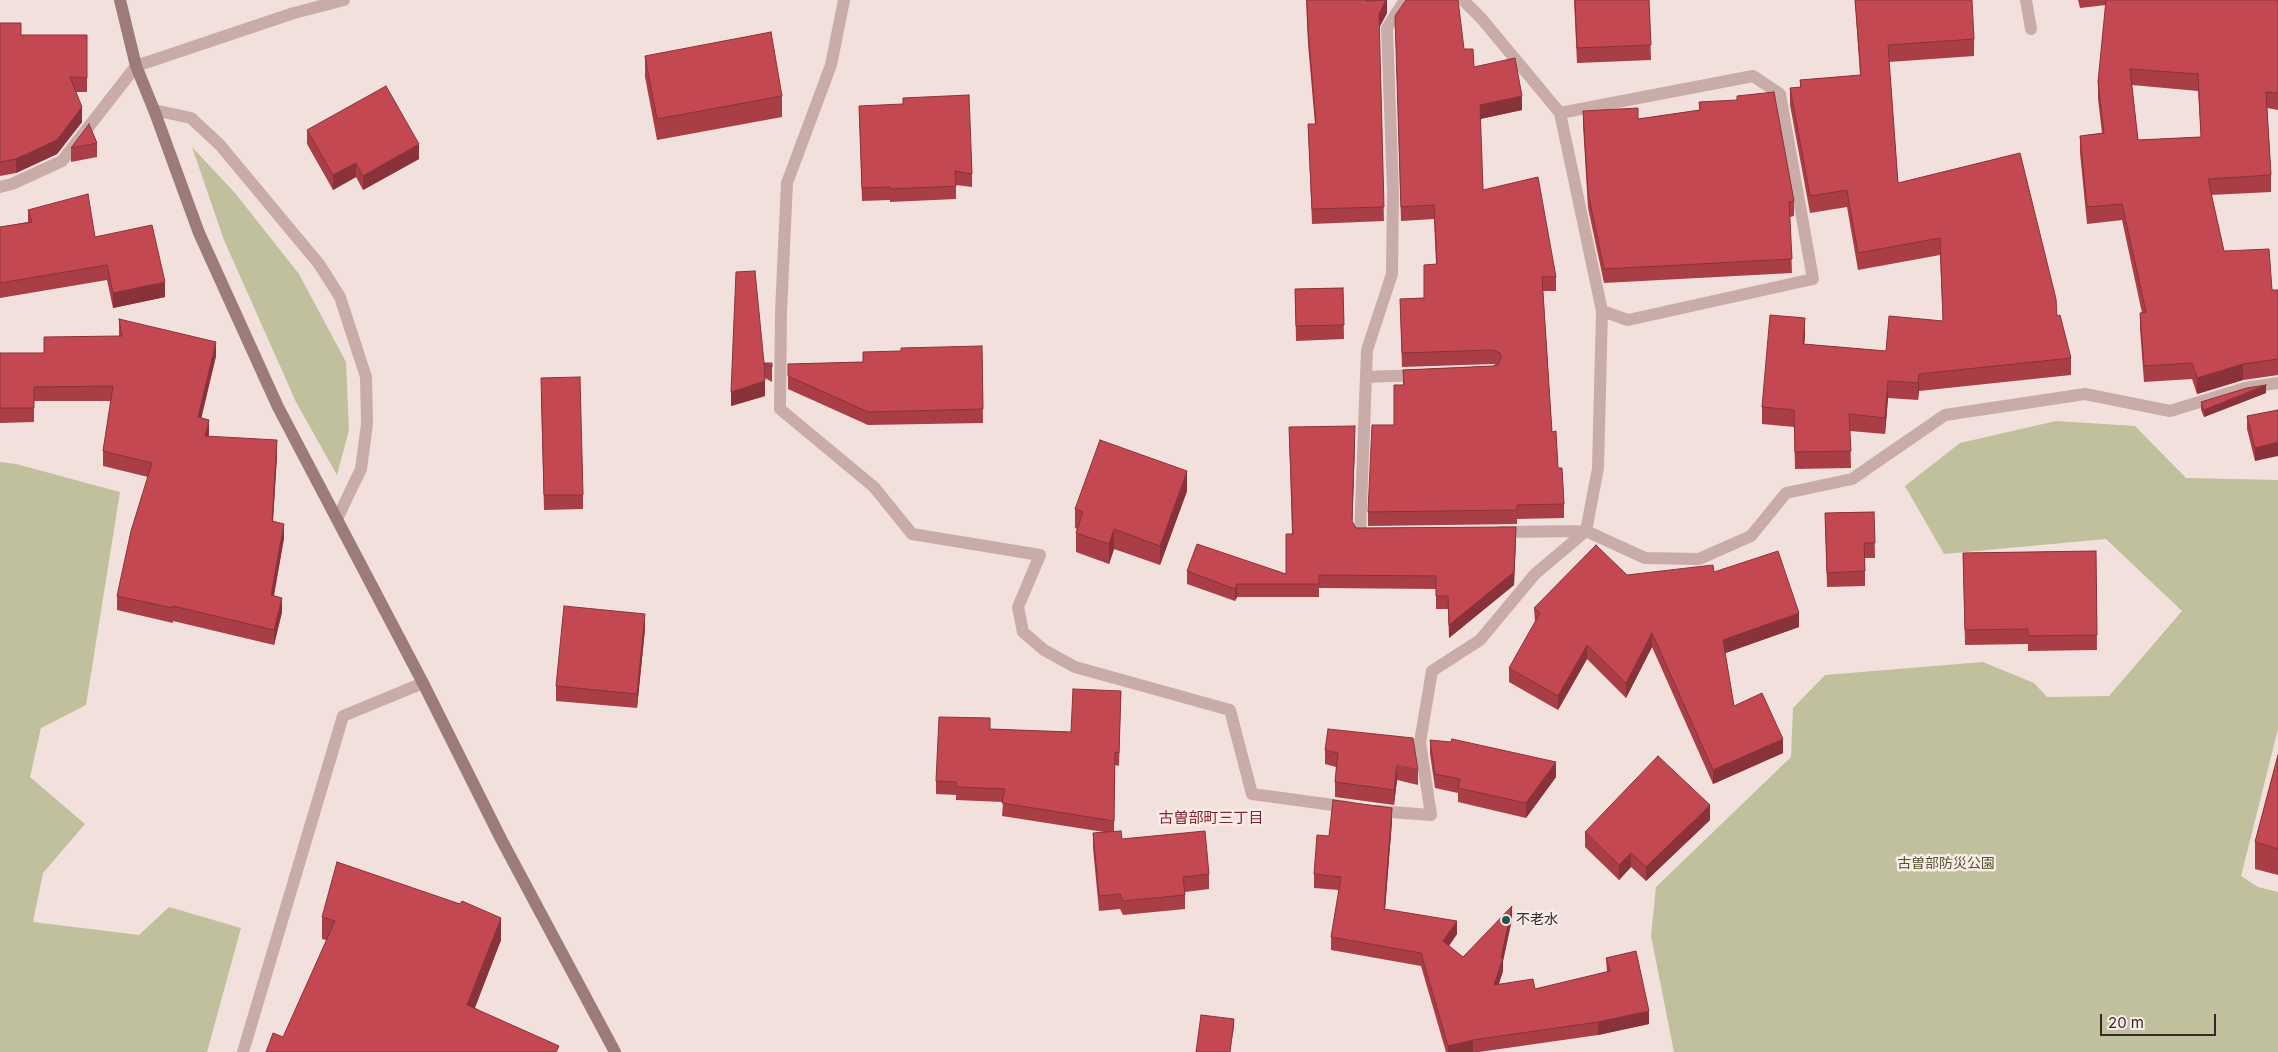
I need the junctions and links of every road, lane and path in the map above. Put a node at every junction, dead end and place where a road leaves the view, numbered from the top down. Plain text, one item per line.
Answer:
1 (120, 0) edge
2 (344, 0) edge
3 (844, 0) edge
4 (1405, 0) edge
5 (1463, 0) edge
6 (2026, 0) edge
7 (2031, 29) dead end
8 (136, 66) junction
9 (154, 110) junction
10 (1560, 113) junction
11 (0, 187) edge
12 (1602, 311) junction
13 (1434, 374) edge
14 (1366, 377) junction
15 (2278, 383) edge
16 (337, 519) junction
17 (1586, 531) junction
18 (1488, 532) edge
19 (1379, 534) edge
20 (423, 683) junction
21 (243, 1052) edge
22 (615, 1052) edge

1 - 8 street
2 - 8 street
3 - 17 street
4 - 14 street
5 - 10 street
6 - 7 street
8 - 9 street
8 - 11 street
9 - 16 street
9 - 16 street
10 - 12 street
10 - 12 street
12 - 17 street
13 - 14 street
14 - 19 street
15 - 17 street
16 - 20 street
17 - 18 street
20 - 21 street
20 - 22 street

